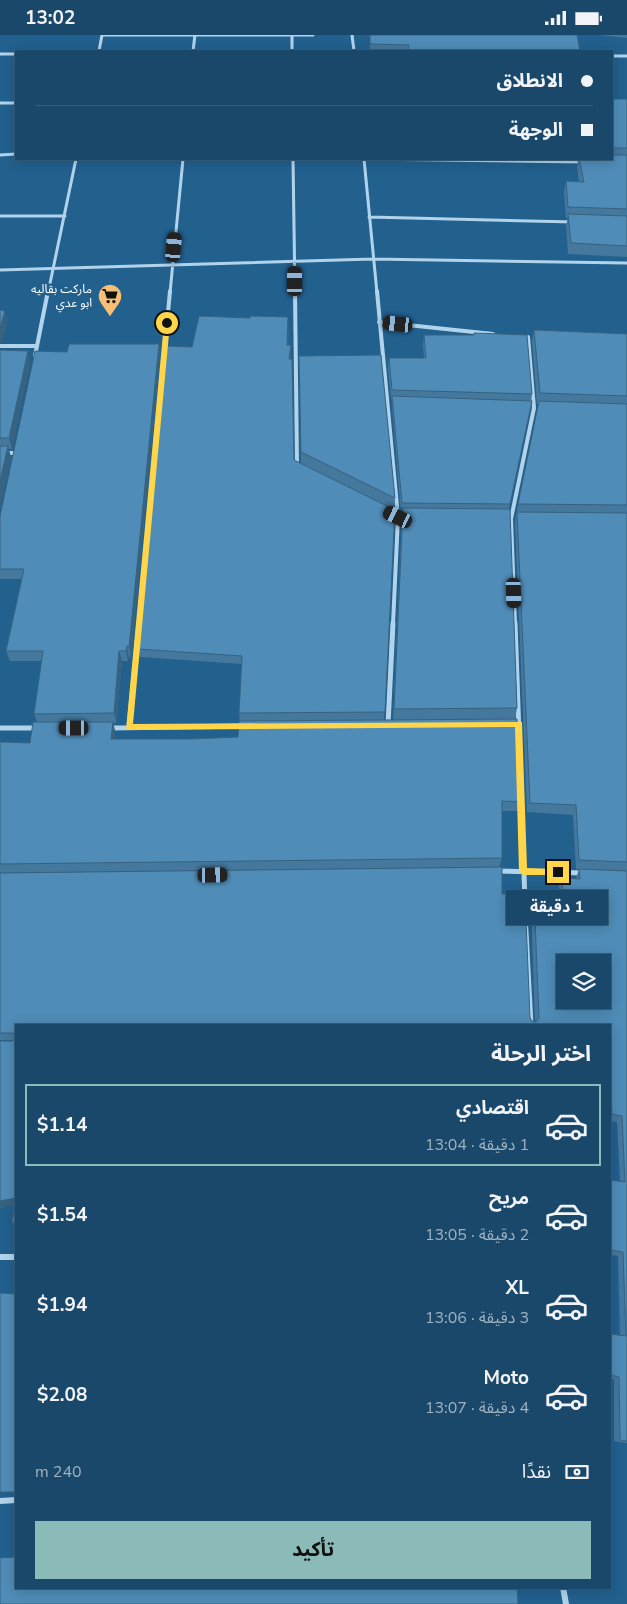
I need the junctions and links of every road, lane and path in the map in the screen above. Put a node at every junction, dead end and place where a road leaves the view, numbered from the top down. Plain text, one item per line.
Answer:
1 (102, 35) edge
2 (292, 35) edge
3 (313, 35) edge
4 (352, 35) edge
5 (194, 36) edge
6 (99, 50) edge
7 (193, 50) edge
8 (292, 50) edge
9 (354, 50) edge
10 (0, 54) edge
11 (15, 54) edge
12 (613, 56) edge
13 (627, 56) edge
14 (0, 103) edge
15 (15, 103) edge
16 (0, 155) edge
17 (15, 155) edge
18 (76, 160) edge
19 (183, 160) edge
20 (293, 160) edge
21 (364, 160) edge
22 (439, 160) edge
23 (588, 162) edge
24 (64, 215) junction
25 (0, 216) edge
26 (369, 217) junction
27 (578, 222) edge
28 (373, 259) junction
29 (294, 263) junction
30 (627, 263) edge
31 (173, 265) junction
32 (0, 270) edge
33 (53, 270) junction
34 (379, 322) junction
35 (500, 334) edge
36 (519, 336) edge
37 (528, 337) junction
38 (538, 337) edge
39 (37, 345) junction
40 (0, 346) edge
41 (33, 365) edge
42 (387, 403) junction
43 (396, 404) edge
44 (524, 407) edge
45 (534, 408) junction
46 (543, 408) edge
47 (17, 443) edge
48 (0, 453) edge
49 (15, 453) junction
50 (13, 462) edge
51 (305, 471) edge
52 (381, 509) edge
53 (398, 517) junction
54 (417, 517) edge
55 (502, 519) edge
56 (512, 519) junction
57 (521, 519) edge
58 (510, 724) edge
59 (519, 724) junction
60 (378, 725) edge
61 (388, 725) junction
62 (398, 725) edge
63 (129, 727) junction
64 (248, 727) edge
65 (0, 728) edge
66 (50, 728) edge
67 (99, 728) edge
68 (523, 871) junction
69 (484, 872) edge
70 (589, 873) edge
71 (531, 1024) edge
72 (0, 1257) edge
73 (15, 1257) edge
74 (15, 1500) edge
75 (0, 1501) edge
76 (563, 1589) edge
77 (566, 1604) edge

1 - 5 street
1 - 6 street
2 - 3 street
2 - 5 street
2 - 8 street
4 - 9 street
5 - 7 street
10 - 11 street
12 - 13 street
14 - 15 street
16 - 17 street
18 - 24 street
19 - 31 street
20 - 29 street
21 - 26 street
22 - 23 street
24 - 25 street
24 - 33 street
26 - 27 street
26 - 28 street
28 - 29 street
28 - 30 street
28 - 34 street
29 - 31 street
29 - 51 street
31 - 33 street
31 - 63 street
32 - 33 street
33 - 39 street
34 - 35 street
34 - 42 street
36 - 37 street
37 - 38 street
37 - 45 street
39 - 40 street
39 - 41 street
42 - 43 street
42 - 53 street
44 - 45 street
45 - 46 street
45 - 56 street
47 - 49 street
48 - 49 street
49 - 50 street
52 - 53 street
53 - 54 street
53 - 61 street
55 - 56 street
56 - 57 street
56 - 59 street
58 - 59 street
59 - 68 street
60 - 61 street
61 - 62 street
63 - 64 street
63 - 67 street
65 - 66 street
68 - 69 street
68 - 70 street
68 - 71 street
72 - 73 street
74 - 75 street
76 - 77 street

